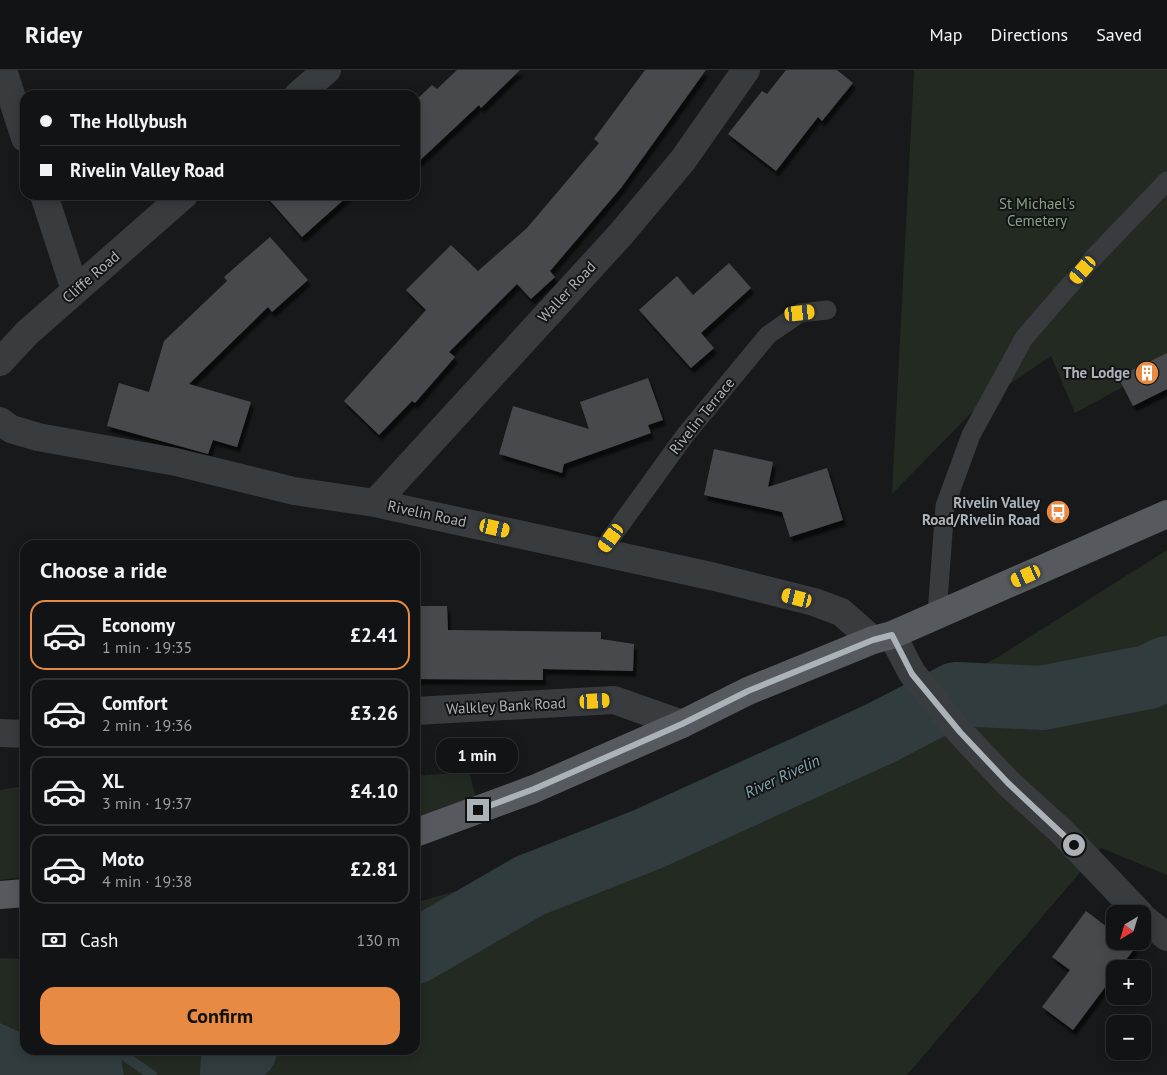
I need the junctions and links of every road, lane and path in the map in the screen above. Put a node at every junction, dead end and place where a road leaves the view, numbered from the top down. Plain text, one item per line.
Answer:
1 (2, 70) edge
2 (746, 70) edge
3 (20, 123) edge
4 (1167, 182) edge
5 (46, 200) edge
6 (178, 200) edge
7 (75, 290) junction
8 (827, 310) dead end
9 (0, 362) edge
10 (0, 421) edge
11 (375, 504) junction
12 (1167, 514) edge
13 (600, 553) junction
14 (937, 614) junction
15 (882, 637) junction
16 (420, 710) edge
17 (682, 724) junction
18 (0, 733) edge
19 (20, 734) edge
20 (420, 831) edge
21 (20, 893) edge
22 (0, 895) edge
23 (1131, 905) edge
24 (1151, 924) edge
25 (1167, 937) edge

1 - 3 street
2 - 11 street, Waller Road
4 - 14 lane
5 - 7 street
6 - 7 street, Cliffe Road
7 - 9 street, Cliffe Road
8 - 13 lane, Rivelin Terrace
10 - 11 street, Rivelin Road
11 - 13 street, Rivelin Road
12 - 14 main road
13 - 15 street, Rivelin Road
14 - 15 main road
15 - 17 main road
15 - 23 street
16 - 17 street, Walkley Bank Road
17 - 20 main road
18 - 19 street
21 - 22 main road
24 - 25 street

